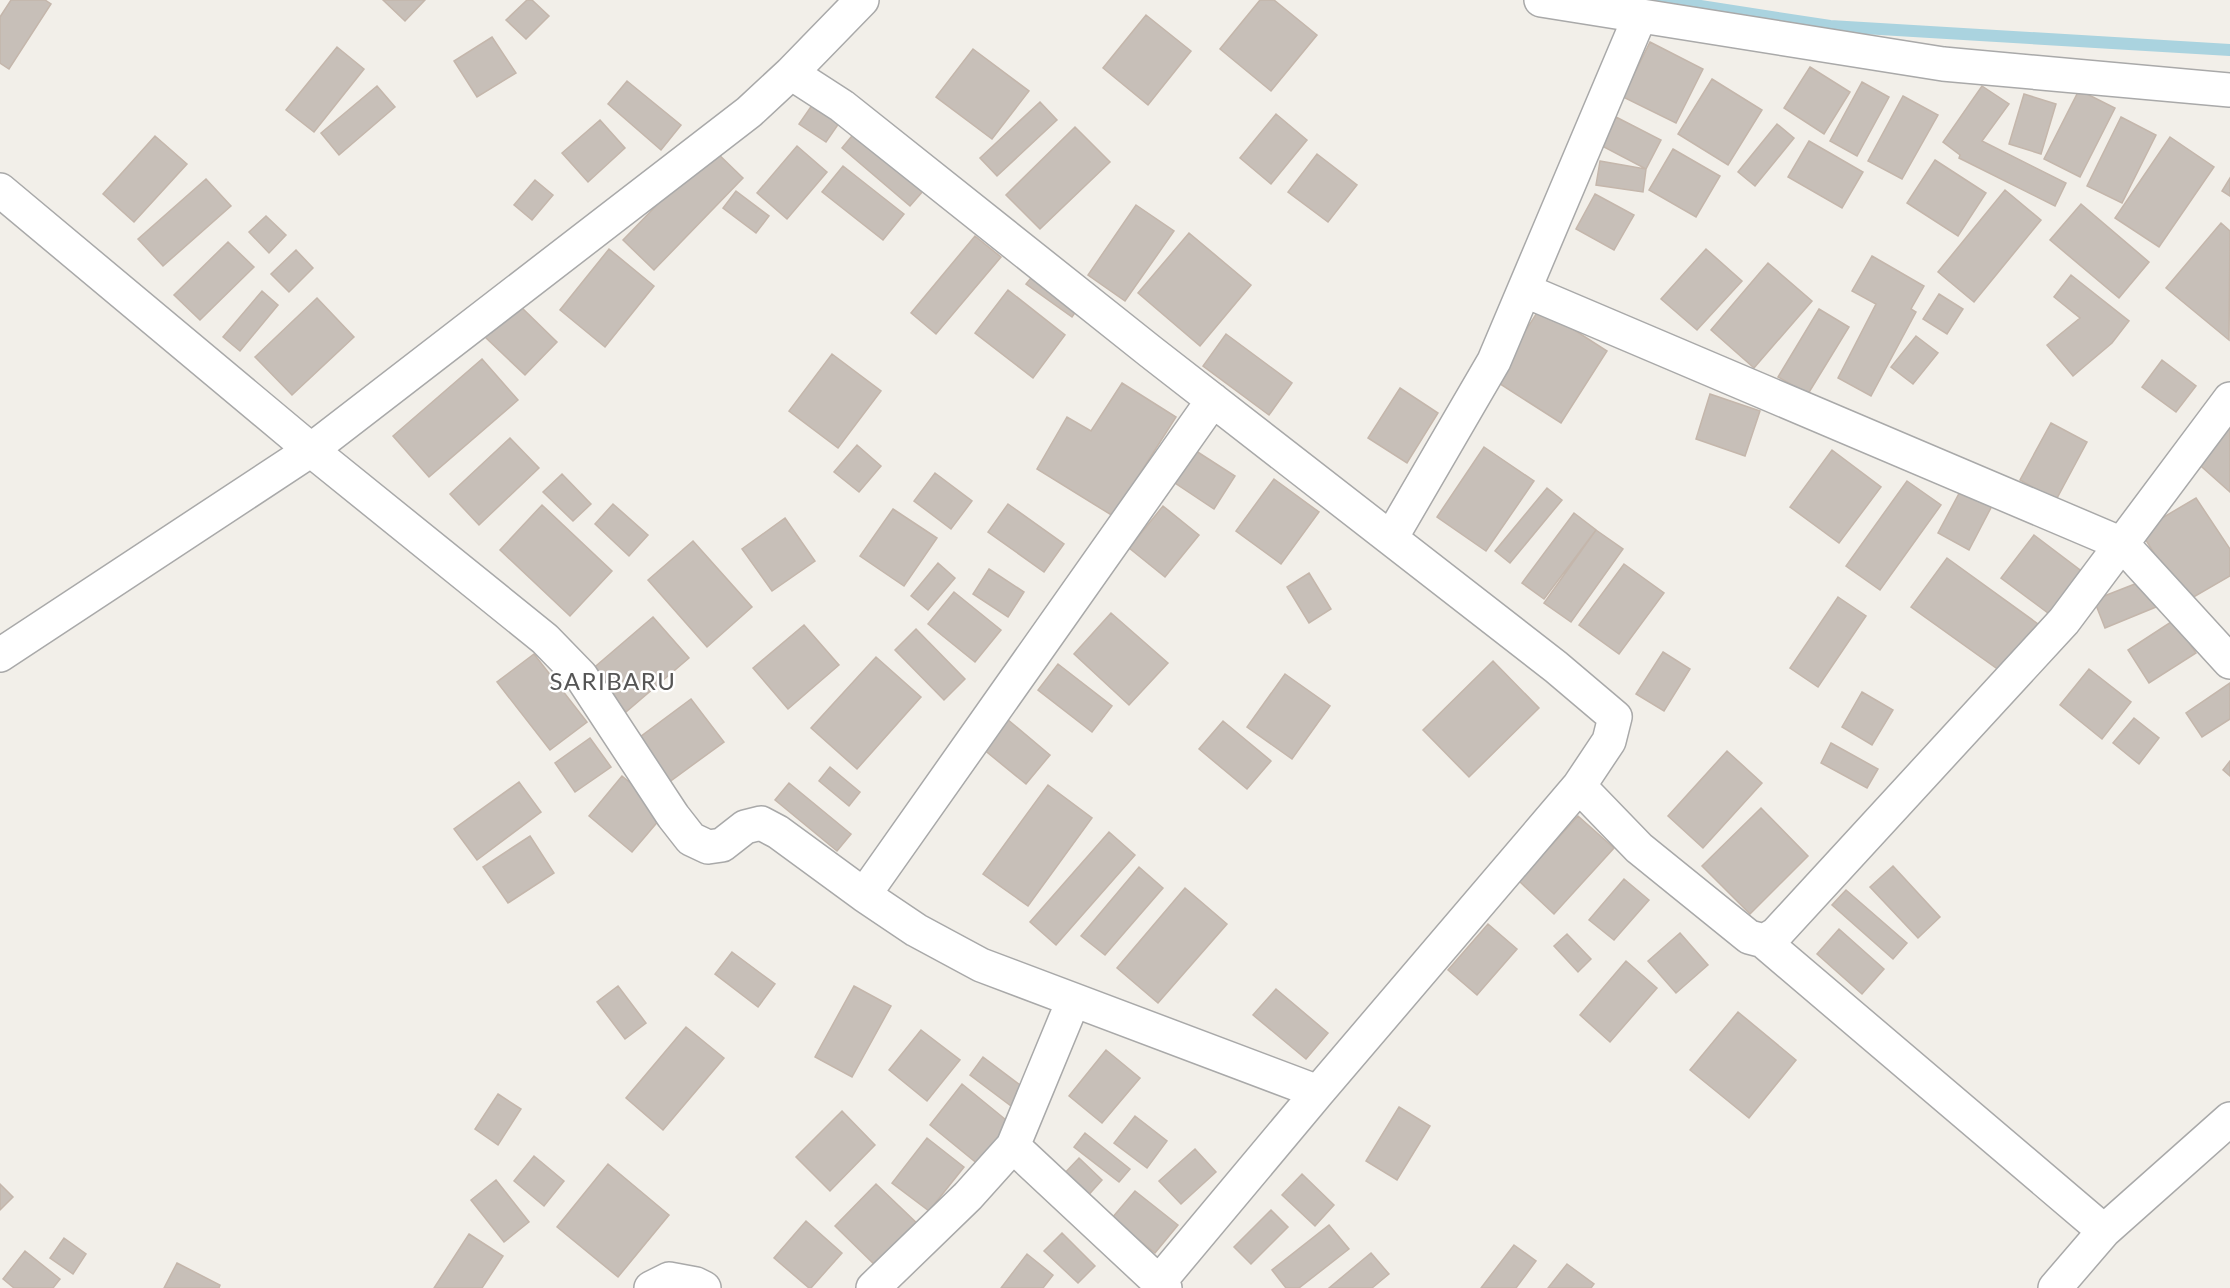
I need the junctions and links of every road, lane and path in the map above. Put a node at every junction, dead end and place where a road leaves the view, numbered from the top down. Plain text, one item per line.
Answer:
1 (862, 0) edge
2 (1540, 0) edge
3 (1640, 16) junction
4 (791, 72) junction
5 (2230, 90) edge
6 (0, 190) edge
7 (1524, 290) junction
8 (2230, 399) edge
9 (1212, 400) junction
10 (311, 450) junction
11 (1391, 538) junction
12 (2122, 544) junction
13 (0, 655) edge
14 (2230, 662) edge
15 (1579, 786) junction
16 (864, 895) junction
17 (1762, 940) junction
18 (1073, 1000) junction
19 (1318, 1092) junction
20 (2230, 1119) edge
21 (1012, 1146) junction
22 (2104, 1231) junction
23 (1162, 1285) edge
24 (651, 1288) edge
25 (704, 1288) edge
26 (873, 1288) edge
27 (2055, 1288) edge

1 - 4 street
2 - 3 street
3 - 5 street
3 - 7 street
4 - 9 street
4 - 10 street
6 - 10 street
7 - 11 street
7 - 12 street
8 - 12 street
9 - 11 street
9 - 16 street
10 - 13 street
10 - 16 street
11 - 15 street
12 - 14 street
12 - 17 street
15 - 17 street
15 - 19 street
16 - 18 street
17 - 22 street
18 - 19 street
18 - 21 street
19 - 23 street
20 - 22 street
21 - 23 street
21 - 26 street
22 - 27 street
24 - 25 street

